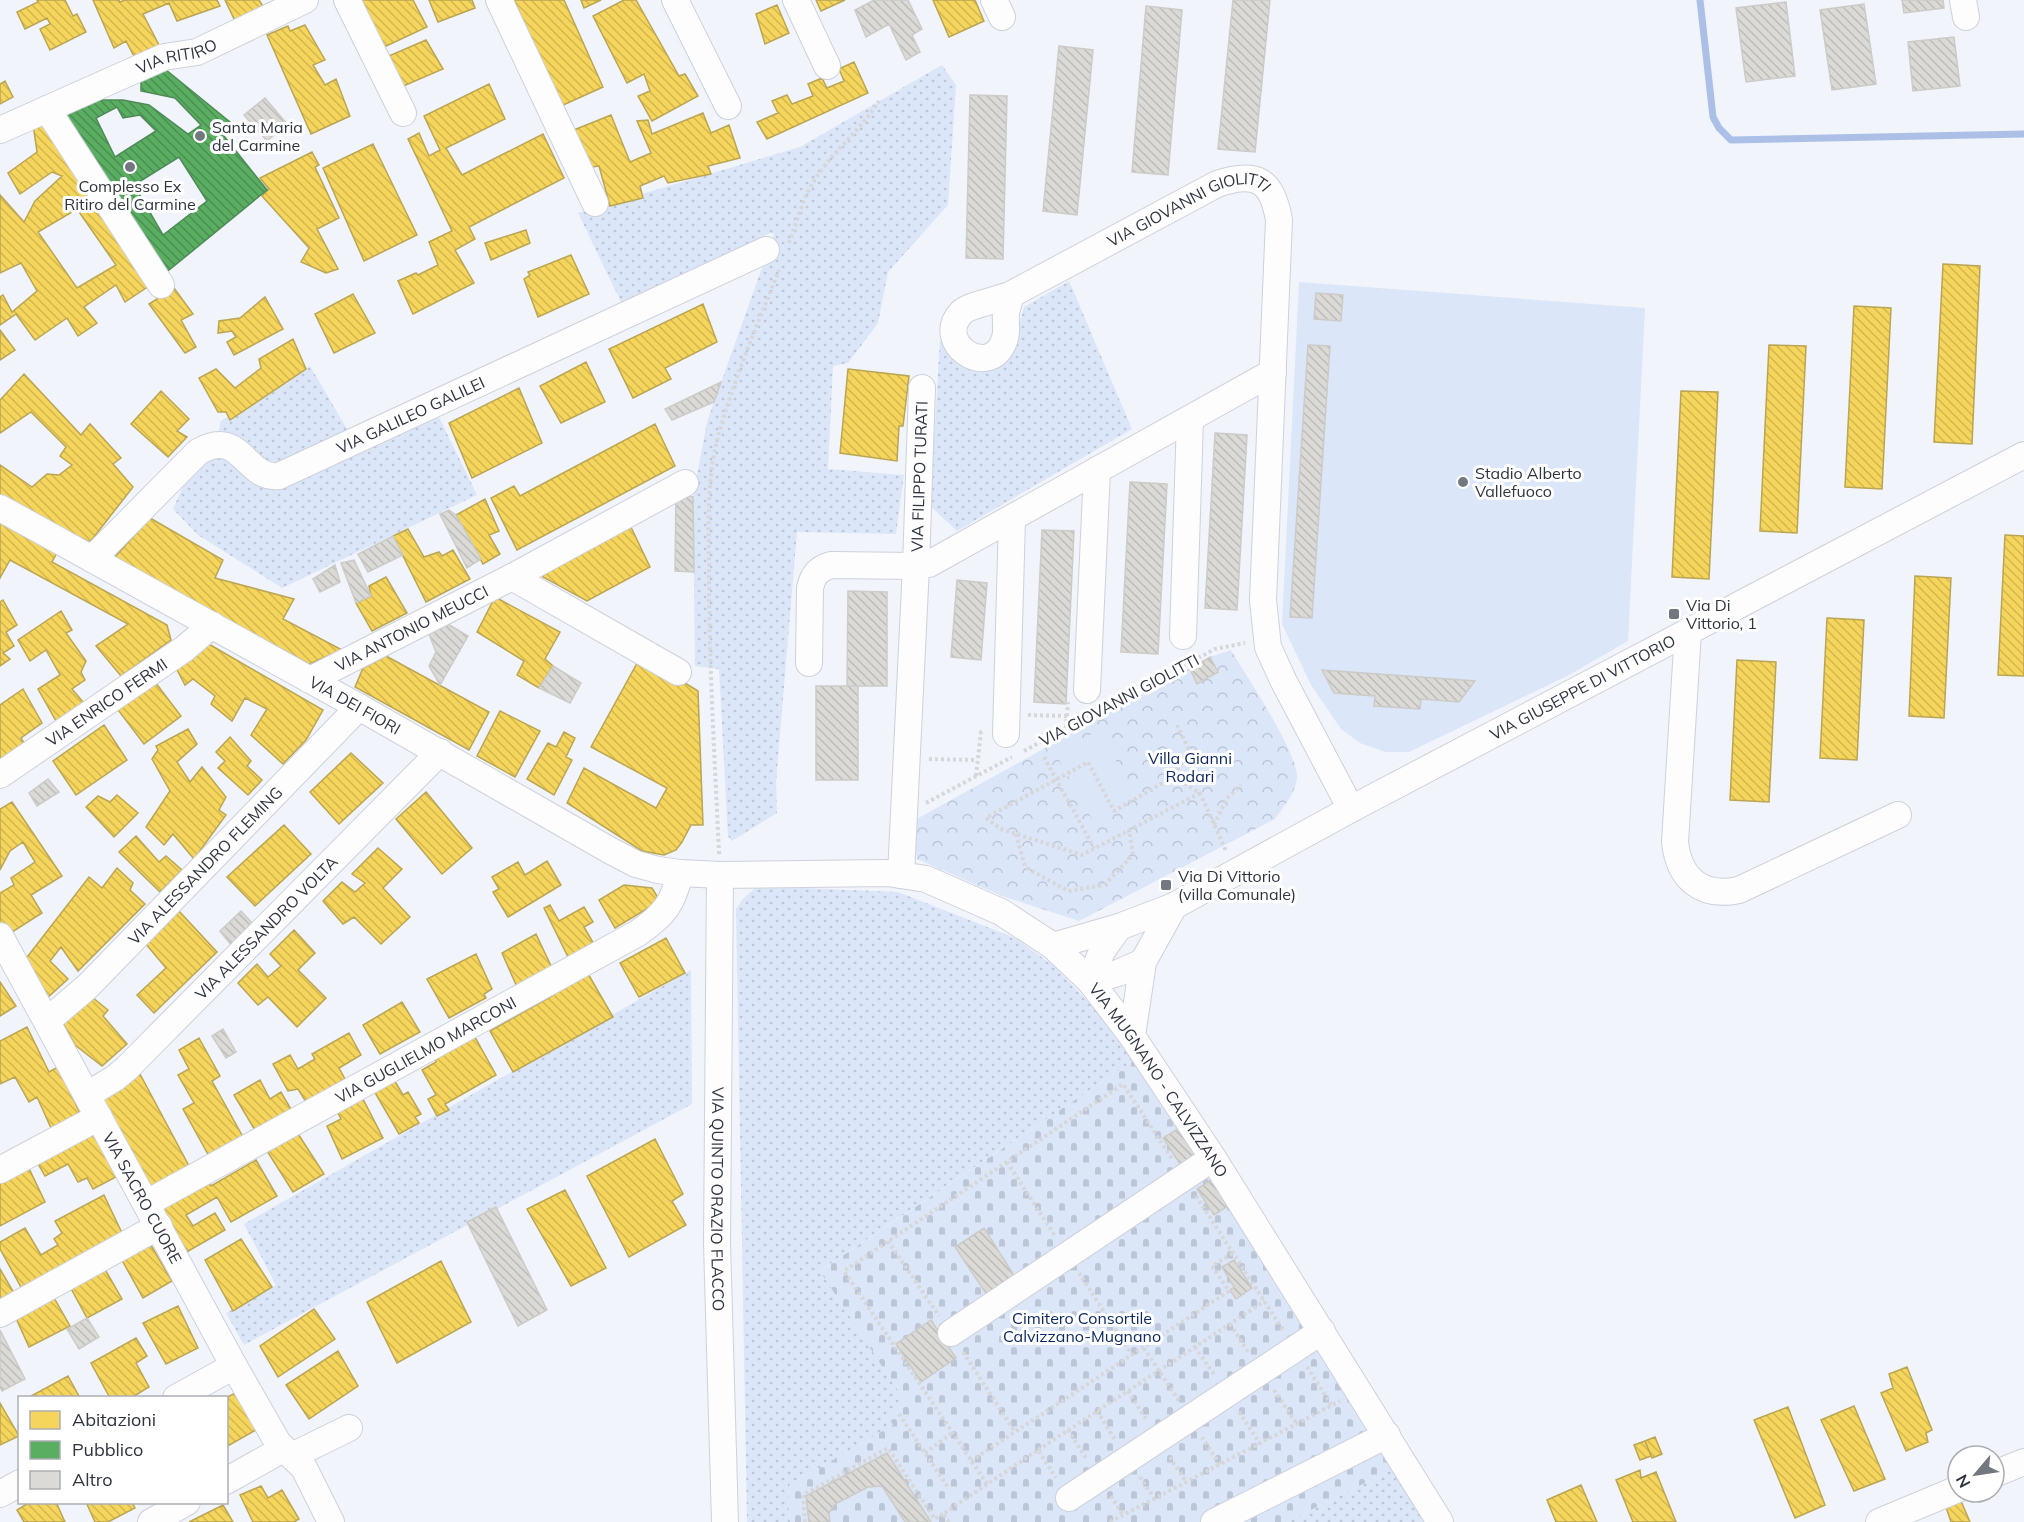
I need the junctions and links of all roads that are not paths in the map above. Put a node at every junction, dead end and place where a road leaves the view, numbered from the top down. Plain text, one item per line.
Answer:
1 (305, 0) edge
2 (346, 0) edge
3 (499, 0) edge
4 (675, 0) edge
5 (796, 0) edge
6 (827, 66) dead end
7 (728, 106) dead end
8 (47, 109) junction
9 (403, 113) dead end
10 (0, 130) edge
11 (595, 203) dead end
12 (777, 255) road end
13 (161, 285) dead end
14 (1010, 295) dead end
15 (1273, 372) junction
16 (922, 388) dead end
17 (1190, 419) junction
18 (2024, 455) edge
19 (1098, 470) junction
20 (685, 483) dead end
21 (0, 508) edge
22 (1012, 519) junction
23 (92, 559) junction
24 (916, 566) junction
25 (512, 577) junction
26 (212, 626) junction
27 (1688, 631) junction
28 (1183, 636) dead end
29 (809, 663) dead end
30 (678, 672) dead end
31 (310, 680) junction
32 (1087, 690) dead end
33 (359, 707) junction
34 (917, 723) junction
35 (1006, 724) road end
36 (440, 752) junction
37 (924, 759) road end
38 (0, 775) edge
39 (1351, 809) junction
40 (1898, 815) dead end
41 (680, 873) junction
42 (901, 874) junction
43 (720, 875) junction
44 (1174, 906) junction
45 (1119, 927) junction
46 (0, 936) edge
47 (1053, 945) junction
48 (1143, 962) junction
49 (1090, 981) junction
50 (47, 1021) junction
51 (1132, 1036) junction
52 (93, 1106) junction
53 (1213, 1158) junction
54 (0, 1170) edge
55 (147, 1203) junction
56 (159, 1226) junction
57 (0, 1314) edge
58 (1322, 1332) junction
59 (951, 1333) dead end
60 (234, 1366) junction
61 (180, 1396) edge
62 (349, 1428) dead end
63 (1387, 1435) junction
64 (287, 1452) junction
65 (2024, 1462) edge
66 (2006, 1469) edge
67 (228, 1480) edge
68 (18, 1484) edge
69 (0, 1494) edge
70 (1946, 1494) edge
71 (1069, 1498) road end
72 (185, 1504) edge
73 (151, 1522) edge
74 (331, 1522) edge
75 (725, 1522) edge
76 (1215, 1522) edge
77 (1440, 1522) edge
78 (1880, 1522) edge

1 - 8 street, VIA RITIRO
2 - 9 street
3 - 11 street
4 - 7 street
5 - 6 street
8 - 10 street, VIA RITIRO
8 - 13 street
12 - 23 street, VIA GALILEO GALILEI
14 - 15 street, VIA GIOVANNI GIOLITTI
15 - 17 street
15 - 39 street, VIA GIOVANNI GIOLITTI
16 - 24 street, VIA FILIPPO TURATI
17 - 19 street
17 - 28 street, VIA GIOVANNI GIOLITTI
18 - 27 street, VIA GIUSEPPE DI VITTORIO
19 - 22 street
19 - 32 street, VIA GIOVANNI GIOLITTI
20 - 25 street, VIA ANTONIO MEUCCI
21 - 23 street, VIA DEI FIORI
22 - 24 street
22 - 35 street
23 - 26 street, VIA DEI FIORI
24 - 29 street
24 - 34 street, VIA FILIPPO TURATI
25 - 30 street
25 - 31 street, VIA ANTONIO MEUCCI
26 - 31 street, VIA DEI FIORI
26 - 38 street, VIA ENRICO FERMI
27 - 39 street, VIA GIUSEPPE DI VITTORIO
27 - 40 street
31 - 33 street, VIA DEI FIORI
33 - 36 street, VIA DEI FIORI
33 - 50 street, VIA ALESSANDRO FLEMING
34 - 37 street, VIA FILIPPO TURATI
34 - 42 street, VIA FILIPPO TURATI
36 - 41 street, VIA DEI FIORI
36 - 52 street, VIA ALESSANDRO VOLTA
39 - 44 street, VIA GIUSEPPE DI VITTORIO
41 - 43 street, VIA DEI FIORI
41 - 55 street, VIA GUGLIELMO MARCONI
42 - 43 street, VIA MUGNANO - CALVIZZANO
42 - 47 street, VIA MUGNANO - CALVIZZANO
43 - 75 street, VIA QUINTO ORAZIO FLACCO
44 - 45 street, VIA GIUSEPPE DI VITTORIO
44 - 48 street
45 - 47 street, VIA GIUSEPPE DI VITTORIO
45 - 49 street
46 - 50 street, VIA SACRO CUORE
47 - 49 street, VIA MUGNANO - CALVIZZANO
48 - 49 street
48 - 51 street
49 - 51 street, VIA MUGNANO - CALVIZZANO
50 - 52 street, VIA SACRO CUORE
51 - 53 street, VIA MUGNANO - CALVIZZANO
52 - 54 street, VIA ALESSANDRO VOLTA
52 - 55 street, VIA SACRO CUORE
53 - 58 street, VIA MUGNANO - CALVIZZANO
53 - 59 street
55 - 56 street, VIA SACRO CUORE
56 - 57 street
56 - 60 street, VIA SACRO CUORE
58 - 63 street, VIA MUGNANO - CALVIZZANO
58 - 71 street
60 - 61 street
60 - 64 street, VIA SACRO CUORE
62 - 64 street
63 - 76 street
63 - 77 street, VIA MUGNANO - CALVIZZANO
64 - 67 street
64 - 74 street, VIA SACRO CUORE
65 - 66 street
68 - 69 street
70 - 78 street
72 - 73 street

